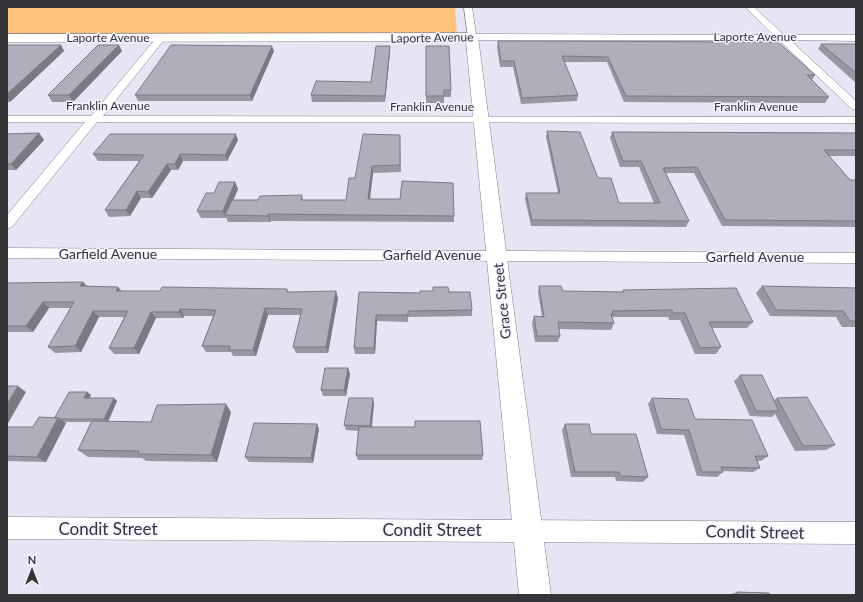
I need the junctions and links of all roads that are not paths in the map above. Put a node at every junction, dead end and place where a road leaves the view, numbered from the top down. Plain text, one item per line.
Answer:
1 (468, 7) edge
2 (750, 7) edge
3 (782, 37) junction
4 (7, 38) edge
5 (161, 38) junction
6 (472, 38) junction
7 (856, 38) edge
8 (856, 107) edge
9 (7, 119) edge
10 (94, 119) junction
11 (481, 120) junction
12 (856, 120) edge
13 (7, 224) edge
14 (7, 253) edge
15 (497, 256) junction
16 (856, 258) edge
17 (7, 528) edge
18 (527, 530) junction
19 (856, 533) edge
20 (535, 595) edge

1 - 6 street, Grace Street
2 - 3 street
3 - 6 street, Laporte Avenue
3 - 7 street, Laporte Avenue
3 - 8 street
4 - 5 street, Laporte Avenue
5 - 6 street, Laporte Avenue
5 - 10 street
6 - 11 street, Grace Street
9 - 10 street, Franklin Avenue
10 - 11 street, Franklin Avenue
10 - 13 street
11 - 12 street, Franklin Avenue
11 - 15 street, Grace Street
14 - 15 street, Garfield Avenue
15 - 16 street, Garfield Avenue
15 - 18 street, Grace Street
17 - 18 street, Condit Street
18 - 19 street, Condit Street
18 - 20 street, Grace Street

